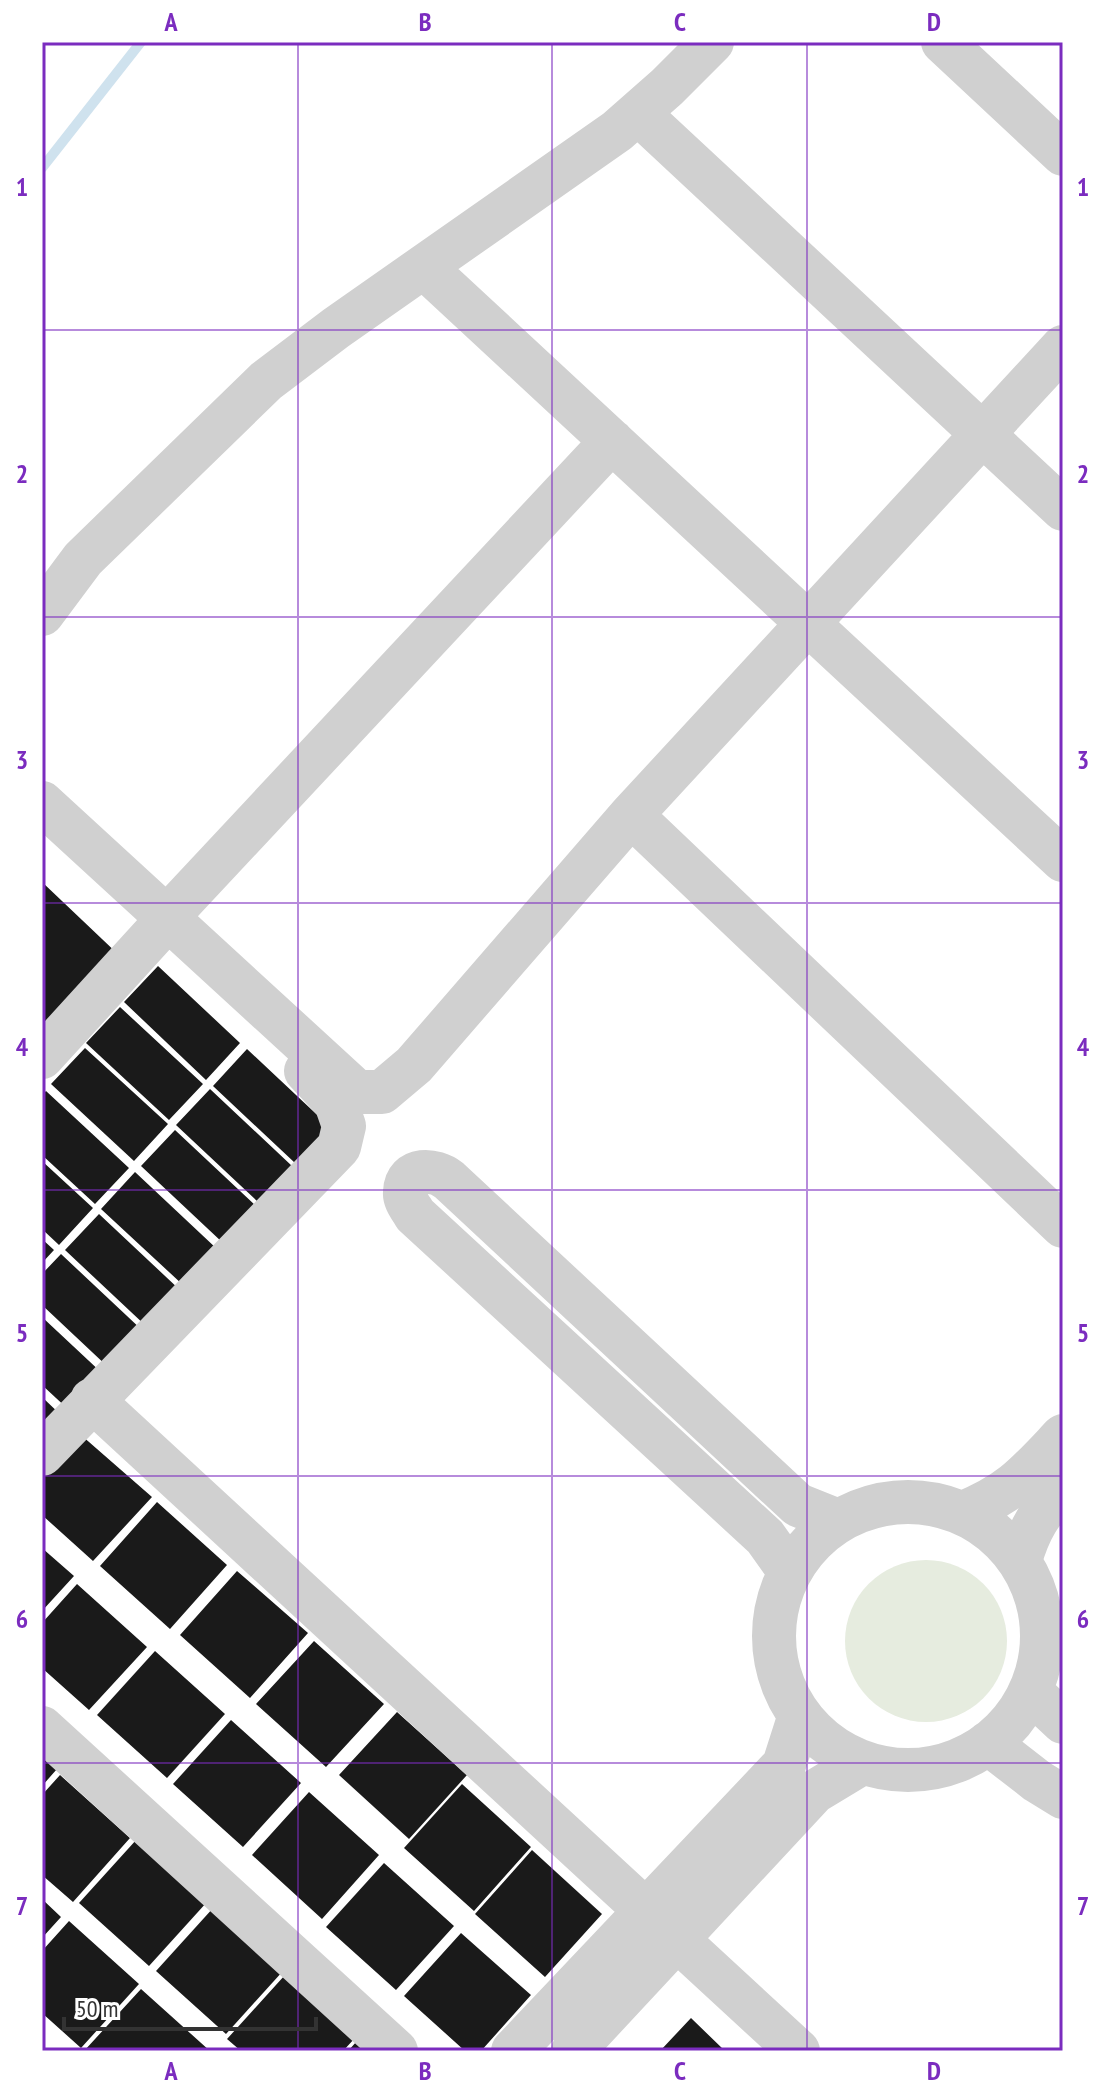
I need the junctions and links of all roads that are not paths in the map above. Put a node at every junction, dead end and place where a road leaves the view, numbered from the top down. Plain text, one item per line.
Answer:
1 (712, 42) edge
2 (943, 42) edge
3 (638, 113) junction
4 (1063, 154) edge
5 (425, 268) junction
6 (1063, 347) edge
7 (982, 434) junction
8 (612, 441) junction
9 (1063, 509) edge
10 (42, 614) edge
11 (808, 623) junction
12 (42, 803) edge
13 (631, 815) junction
14 (42, 831) edge
15 (1063, 860) edge
16 (161, 924) junction
17 (42, 1057) edge
18 (1063, 1226) edge
19 (92, 1400) junction
20 (1063, 1436) edge
21 (42, 1454) edge
22 (1063, 1488) edge
23 (798, 1505) junction
24 (963, 1513) junction
25 (838, 1521) junction
26 (765, 1537) junction
27 (1020, 1561) junction
28 (790, 1572) junction
29 (1030, 1691) junction
30 (800, 1715) junction
31 (1063, 1722) edge
32 (42, 1728) edge
33 (988, 1743) junction
34 (862, 1763) junction
35 (1063, 1797) edge
36 (662, 1925) junction
37 (396, 2051) edge
38 (513, 2051) edge
39 (573, 2051) edge
40 (798, 2051) edge

1 - 3 street
2 - 4 street
3 - 5 street
3 - 7 street
5 - 8 street
5 - 10 street
6 - 7 street
7 - 9 street
7 - 11 street
8 - 11 street
8 - 16 street
11 - 13 street
11 - 15 street
12 - 16 street
13 - 16 street
13 - 18 street
14 - 16 street
16 - 17 street
16 - 19 street
19 - 21 street
19 - 36 street
20 - 24 street
22 - 27 street
23 - 25 street
23 - 26 street
23 - 26 street
24 - 25 street
24 - 27 street
25 - 28 street
26 - 28 street
27 - 29 street
28 - 30 street
29 - 31 street
29 - 33 street
30 - 34 street
30 - 36 street
32 - 37 street
33 - 34 street
33 - 35 street
34 - 36 street
36 - 38 street
36 - 39 street
36 - 40 street

